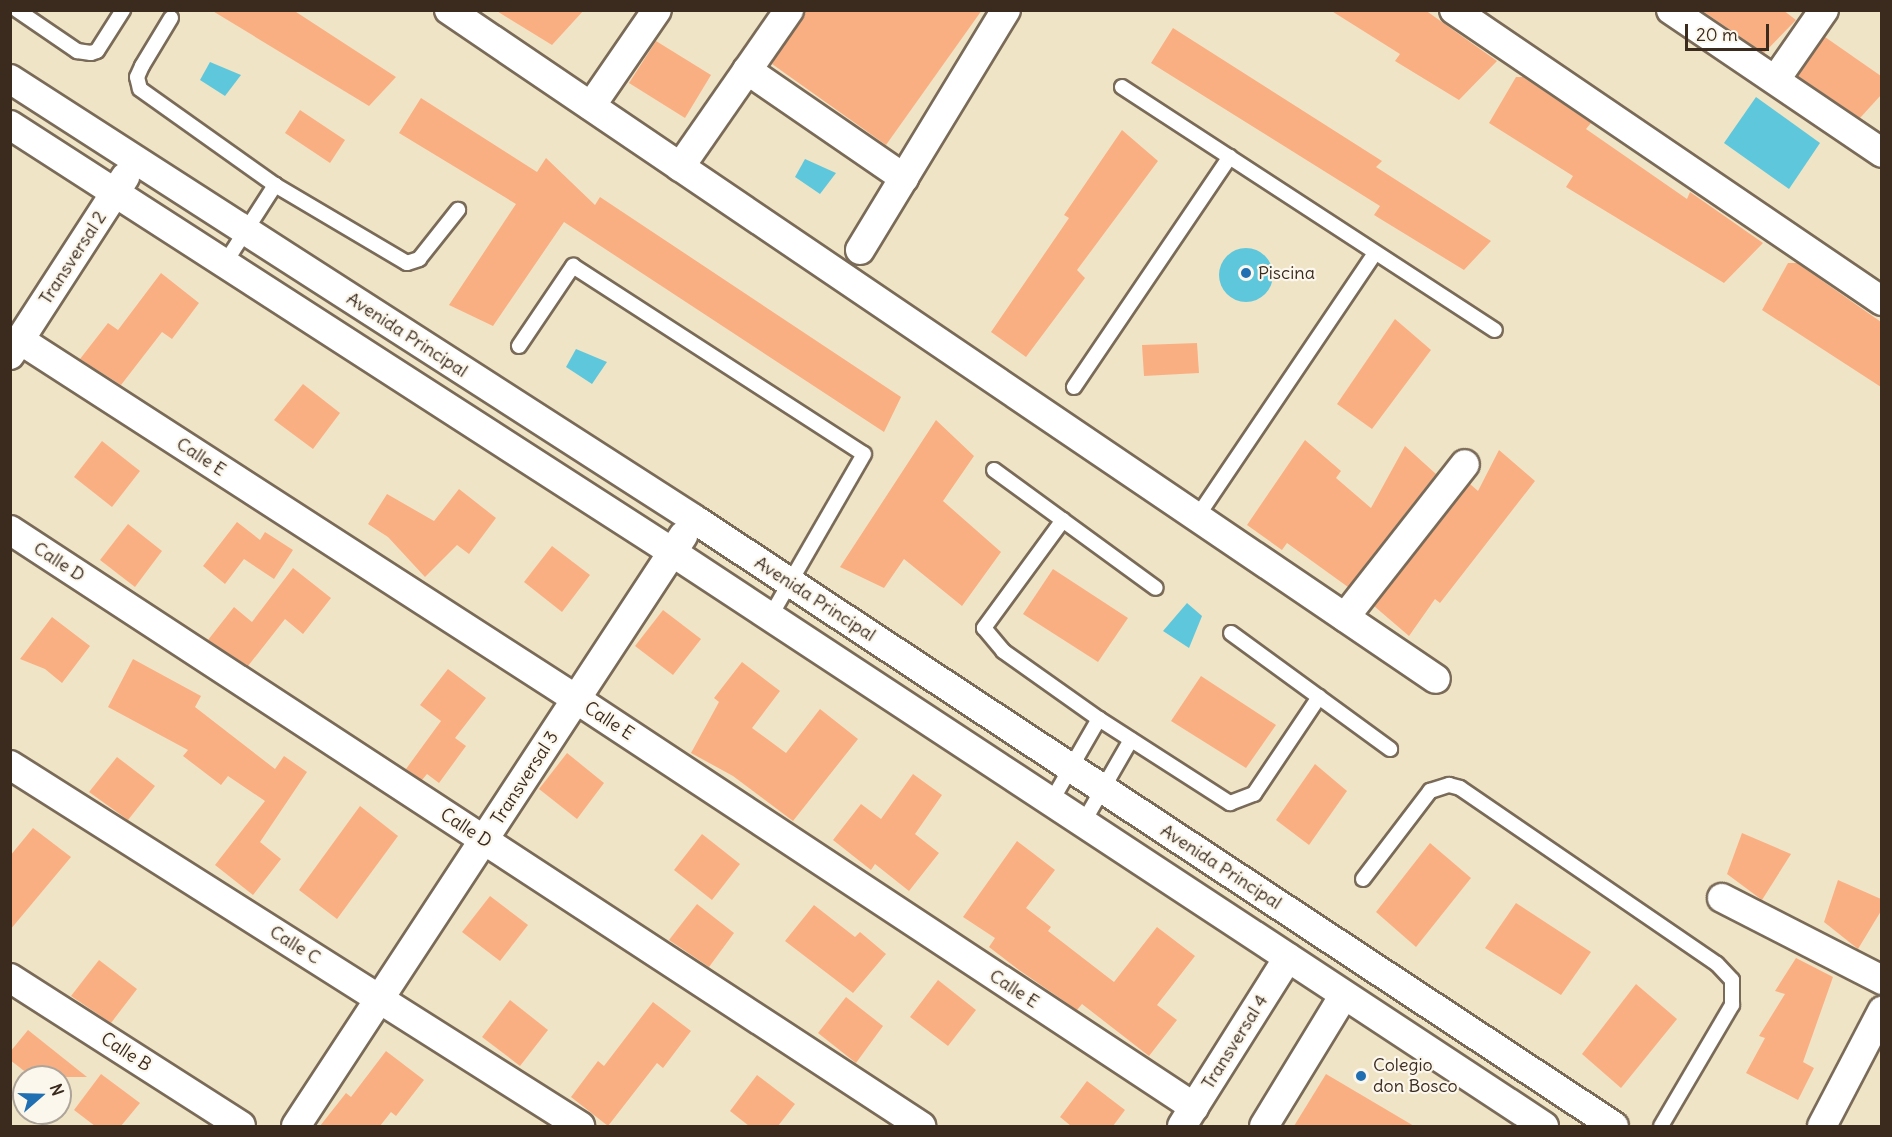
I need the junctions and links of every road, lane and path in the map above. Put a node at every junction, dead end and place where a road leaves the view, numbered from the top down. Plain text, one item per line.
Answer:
1 (17, 10) edge
2 (123, 10) edge
3 (449, 10) edge
4 (657, 10) edge
5 (789, 10) edge
6 (1006, 10) edge
7 (1454, 10) edge
8 (1671, 10) edge
9 (1824, 10) edge
10 (171, 18) dead end
11 (747, 70) junction
12 (1776, 78) junction
13 (10, 79) edge
14 (1122, 87) dead end
15 (591, 106) junction
16 (10, 125) edge
17 (1881, 153) edge
18 (1230, 157) junction
19 (136, 160) junction
20 (680, 167) junction
21 (904, 178) junction
22 (275, 185) junction
23 (115, 192) junction
24 (458, 210) dead end
25 (245, 231) junction
26 (860, 250) dead end
27 (1375, 253) junction
28 (225, 263) junction
29 (1881, 301) edge
30 (1495, 330) dead end
31 (519, 346) dead end
32 (15, 348) edge
33 (1074, 387) dead end
34 (1465, 464) dead end
35 (994, 470) dead end
36 (1197, 517) junction
37 (694, 519) junction
38 (1063, 520) junction
39 (10, 530) edge
40 (672, 552) junction
41 (789, 582) junction
42 (1156, 588) dead end
43 (770, 617) junction
44 (1345, 617) junction
45 (1231, 633) dead end
46 (1436, 679) dead end
47 (1319, 697) junction
48 (576, 699) junction
49 (1099, 719) junction
50 (1131, 740) junction
51 (1390, 749) dead end
52 (10, 765) edge
53 (1071, 768) junction
54 (1103, 789) junction
55 (1051, 802) junction
56 (1083, 823) junction
57 (484, 840) junction
58 (1363, 879) dead end
59 (1722, 898) dead end
60 (1288, 958) junction
61 (10, 978) edge
62 (1881, 980) edge
63 (1344, 995) junction
64 (380, 999) junction
65 (1881, 1011) edge
66 (1188, 1117) edge
67 (241, 1126) edge
68 (296, 1126) edge
69 (580, 1126) edge
70 (921, 1126) edge
71 (1264, 1126) edge
72 (1544, 1126) edge
73 (1614, 1126) edge
74 (1661, 1126) edge
75 (1822, 1126) edge

1 - 2 lane
3 - 15 street
4 - 15 street
5 - 11 street
6 - 21 street
7 - 29 street
8 - 12 street
9 - 12 street
10 - 22 lane
11 - 20 street
11 - 21 street
12 - 17 street
13 - 19 street, Avenida Principal
14 - 18 lane
15 - 20 street
16 - 23 street
18 - 27 lane
18 - 33 lane
19 - 23 street, Transversal 2
19 - 25 street, Avenida Principal
20 - 36 street
21 - 26 street
22 - 24 lane
22 - 25 lane
23 - 28 street
23 - 32 street, Transversal 2
25 - 28 lane
25 - 37 street, Avenida Principal
27 - 30 lane
27 - 36 lane
28 - 40 street
31 - 41 lane
32 - 48 street, Calle E
34 - 44 street
35 - 38 lane
36 - 44 street
37 - 40 street, Transversal 3
37 - 41 street, Avenida Principal
38 - 42 lane
38 - 49 lane
39 - 57 street, Calle D
40 - 43 street
40 - 48 street, Transversal 3
41 - 43 lane
41 - 53 street, Avenida Principal
43 - 55 street
44 - 46 street
45 - 47 lane
47 - 50 lane
47 - 51 lane
48 - 57 street, Transversal 3
48 - 66 street, Calle E
49 - 50 lane
49 - 53 lane
50 - 54 lane
52 - 64 street, Calle C
53 - 54 street, Avenida Principal
53 - 55 lane
54 - 56 lane
54 - 73 street, Avenida Principal
55 - 56 street
56 - 60 street
57 - 64 street, Transversal 3
57 - 70 street, Calle D
58 - 74 lane
59 - 62 street
60 - 63 street
60 - 66 street, Transversal 4
61 - 67 street, Calle B
63 - 71 street
63 - 72 street
64 - 68 street, Transversal 3
64 - 69 street, Calle C
65 - 75 street

